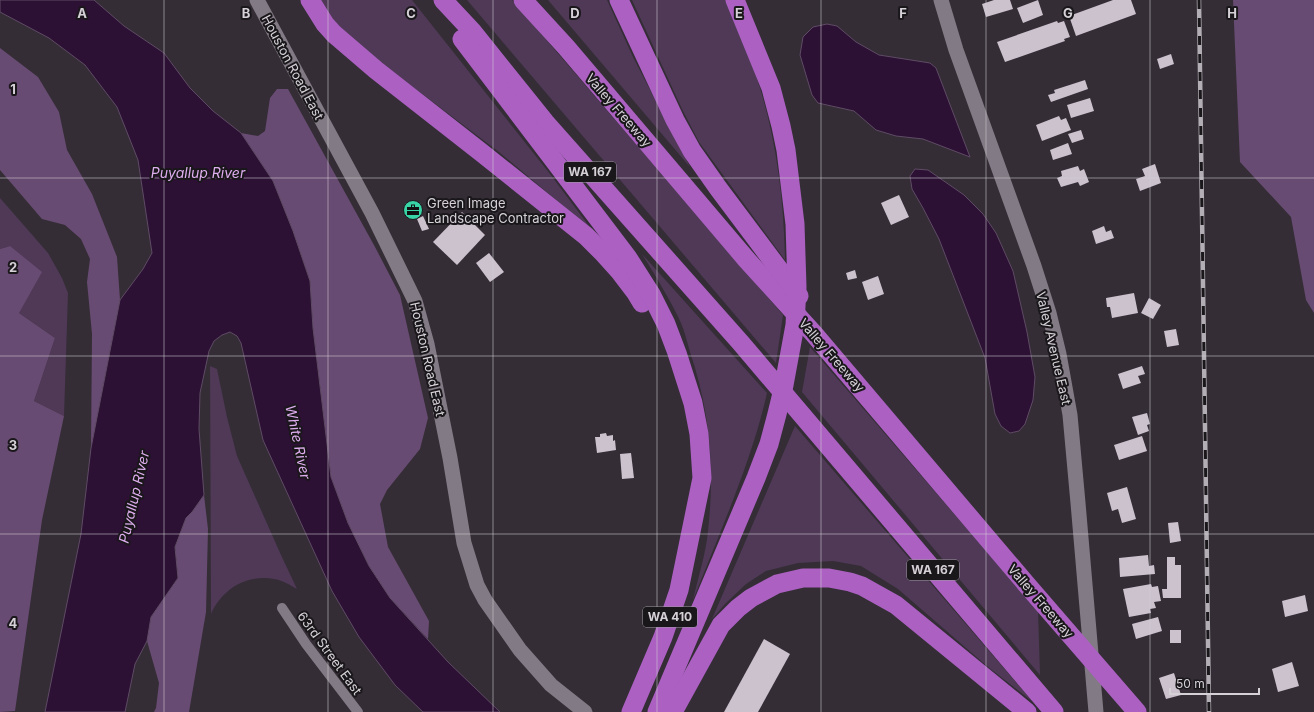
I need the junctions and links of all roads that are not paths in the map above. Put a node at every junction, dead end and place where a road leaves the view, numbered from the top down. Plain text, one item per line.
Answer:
1 (257, 0) edge
2 (310, 0) edge
3 (432, 0) edge
4 (443, 0) edge
5 (523, 0) edge
6 (619, 0) edge
7 (735, 0) edge
8 (941, 0) edge
9 (814, 334) junction
10 (691, 534) junction
11 (282, 608) dead end
12 (634, 704) edge
13 (1049, 706) edge
14 (358, 712) edge
15 (585, 712) edge
16 (656, 712) edge
17 (673, 712) edge
18 (1027, 712) edge
19 (1096, 712) edge
20 (1137, 712) edge

1 - 15 street, Houston Road East
2 - 10 highway
3 - 10 highway
4 - 13 highway, WA 167
5 - 9 highway, Valley Freeway
6 - 9 highway
7 - 16 highway
8 - 19 street, Valley Avenue East
9 - 20 highway, Valley Freeway
10 - 12 highway, WA 410
11 - 14 street, 63rd Street East
17 - 18 highway

